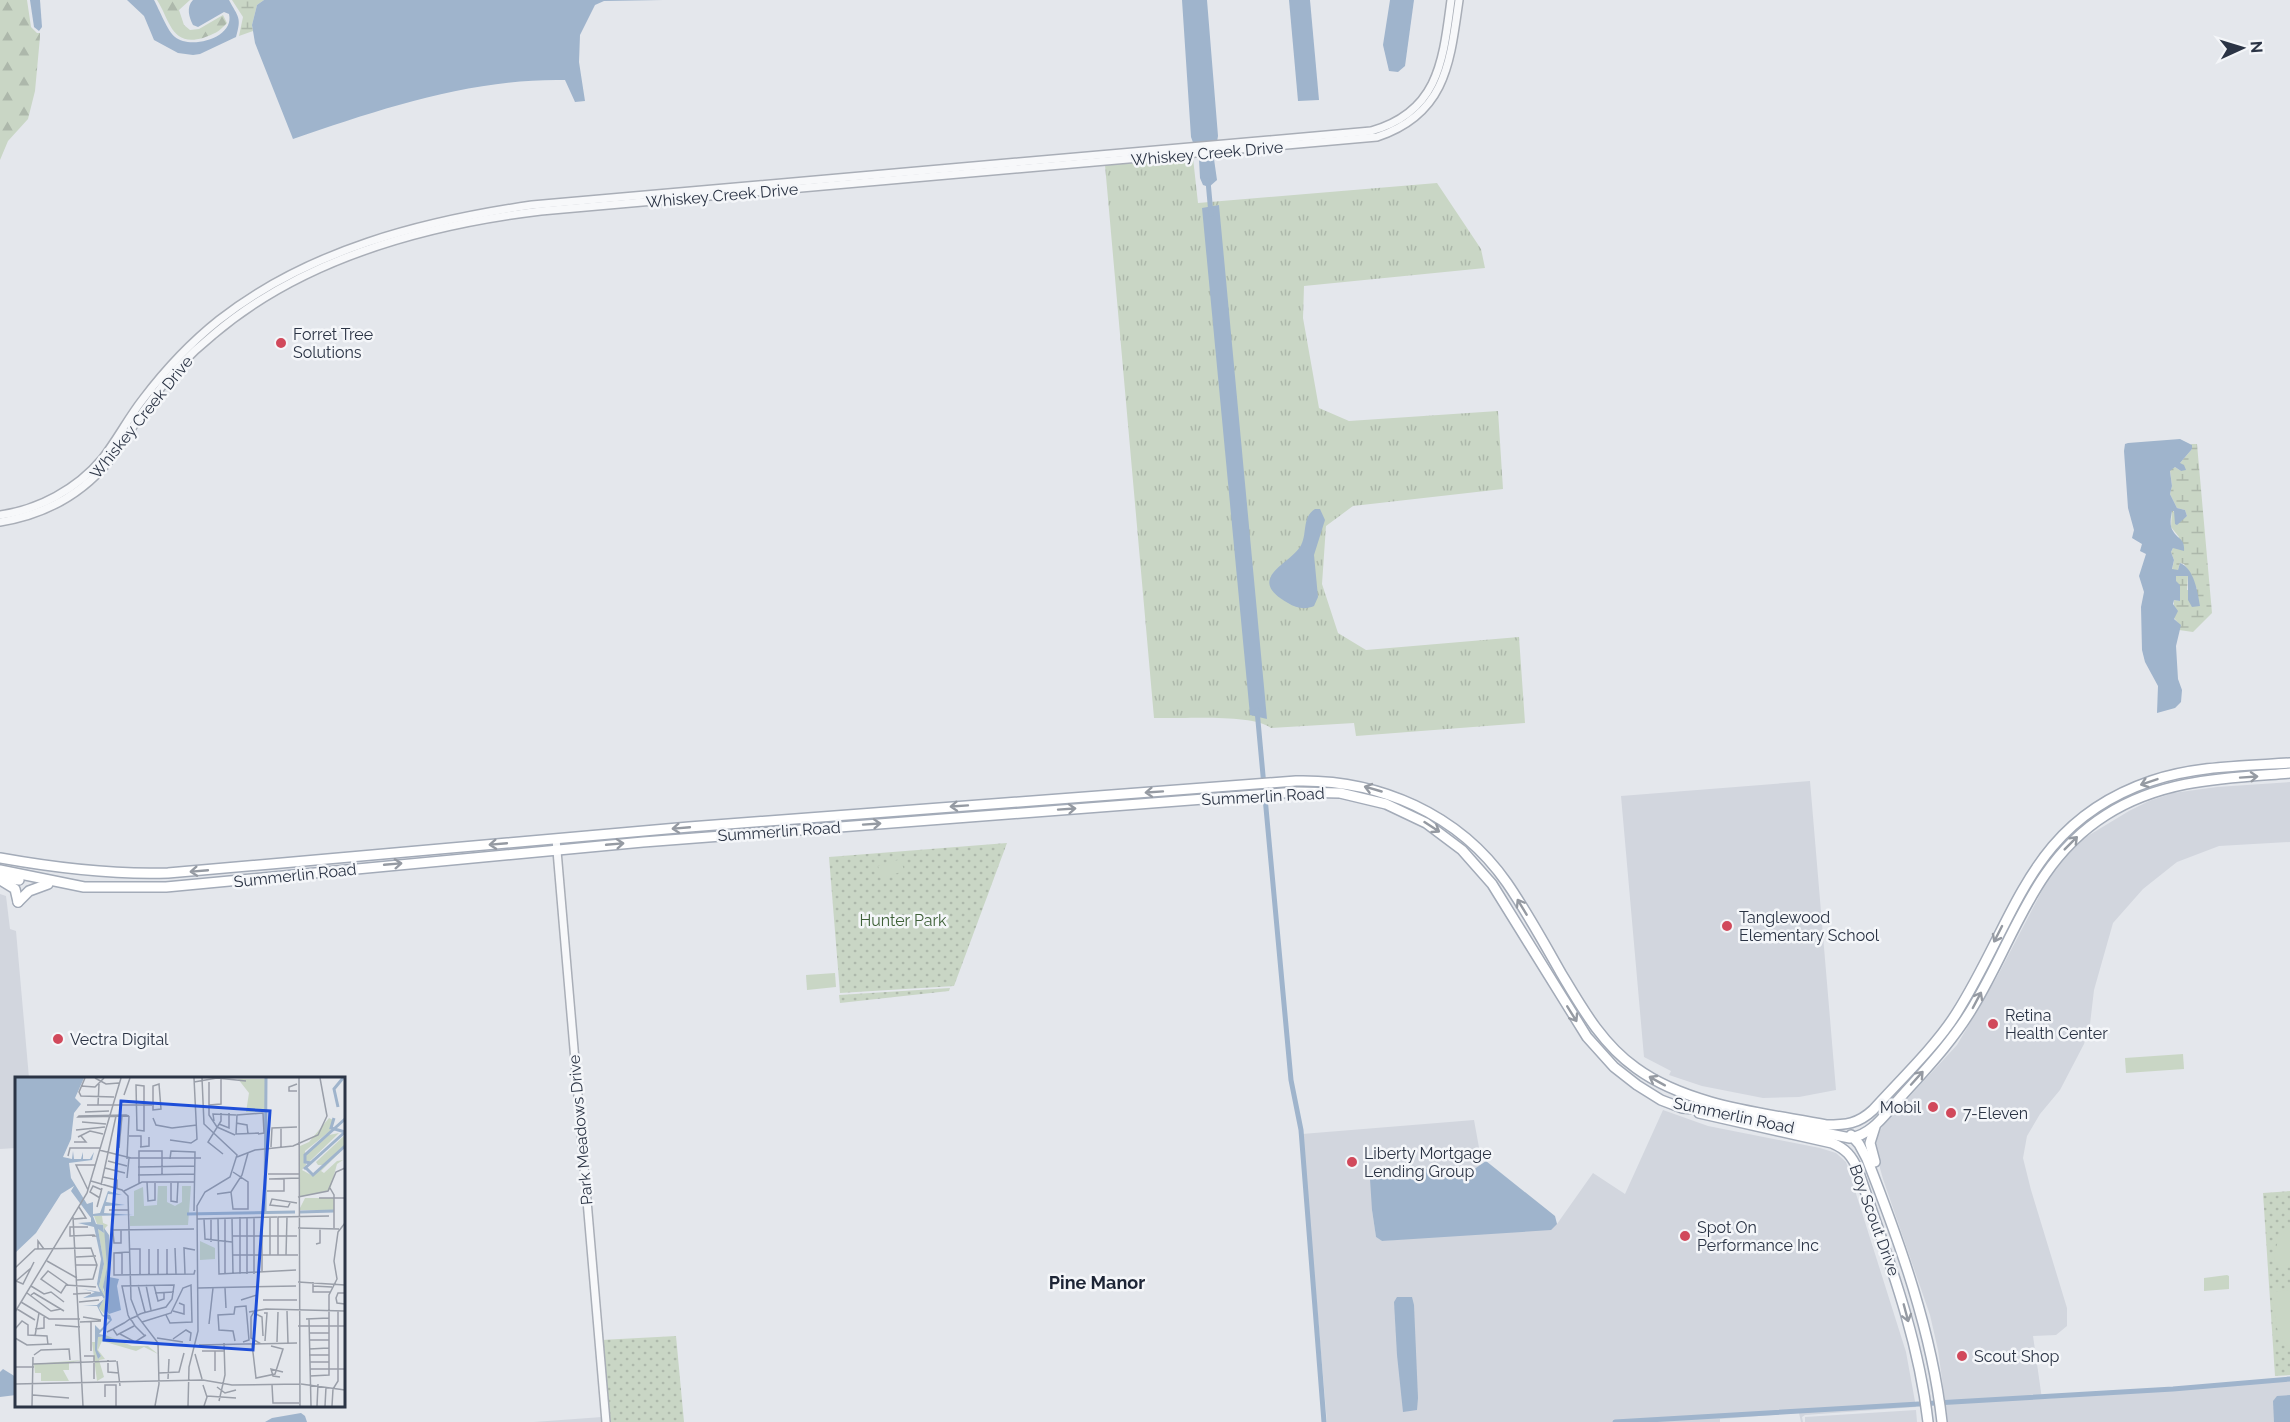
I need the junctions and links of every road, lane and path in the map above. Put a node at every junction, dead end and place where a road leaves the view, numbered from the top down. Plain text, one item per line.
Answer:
1 (1451, 0) edge
2 (1459, 0) edge
3 (1220, 148) junction
4 (1193, 151) junction
5 (0, 515) edge
6 (0, 522) edge
7 (2290, 763) edge
8 (2290, 774) edge
9 (556, 838) junction
10 (557, 849) junction
11 (0, 857) edge
12 (0, 870) edge
13 (0, 878) edge
14 (48, 884) junction
15 (84, 887) junction
16 (1951, 1021) junction
17 (1944, 1048) junction
18 (1904, 1075) junction
19 (1682, 1108) junction
20 (1826, 1125) junction
21 (1876, 1125) junction
22 (1858, 1138) junction
23 (1858, 1170) junction
24 (1897, 1242) junction
25 (1931, 1393) junction
26 (1935, 1419) edge
27 (606, 1422) edge

1 - 3 street, Whiskey Creek Drive
2 - 3 street, Whiskey Creek Drive
3 - 4 street, Whiskey Creek Drive
4 - 5 street, Whiskey Creek Drive
4 - 6 street, Whiskey Creek Drive
7 -> 16 main road, Summerlin Road
17 -> 8 main road
9 - 10 street, Park Meadows Drive
9 -> 11 main road, Summerlin Road
20 -> 9 main road, Summerlin Road
15 -> 10 main road, Summerlin Road
10 -> 19 main road, Summerlin Road
10 - 27 street, Park Meadows Drive
12 - 15 main road, Summerlin Road
13 - 14 main road
13 - 14 main road
14 - 15 main road
16 - 17 main road
16 - 18 main road, Summerlin Road
21 -> 17 main road
18 - 20 main road, Summerlin Road
18 - 22 main road
19 - 22 main road, Summerlin Road
19 - 23 main road, Boy Scout Drive
20 - 22 main road
21 - 22 main road
21 - 24 main road
22 - 23 main road
22 - 24 main road, Boy Scout Drive
23 -> 25 main road, Boy Scout Drive
24 - 25 main road, Boy Scout Drive
25 - 26 main road, Boy Scout Drive

